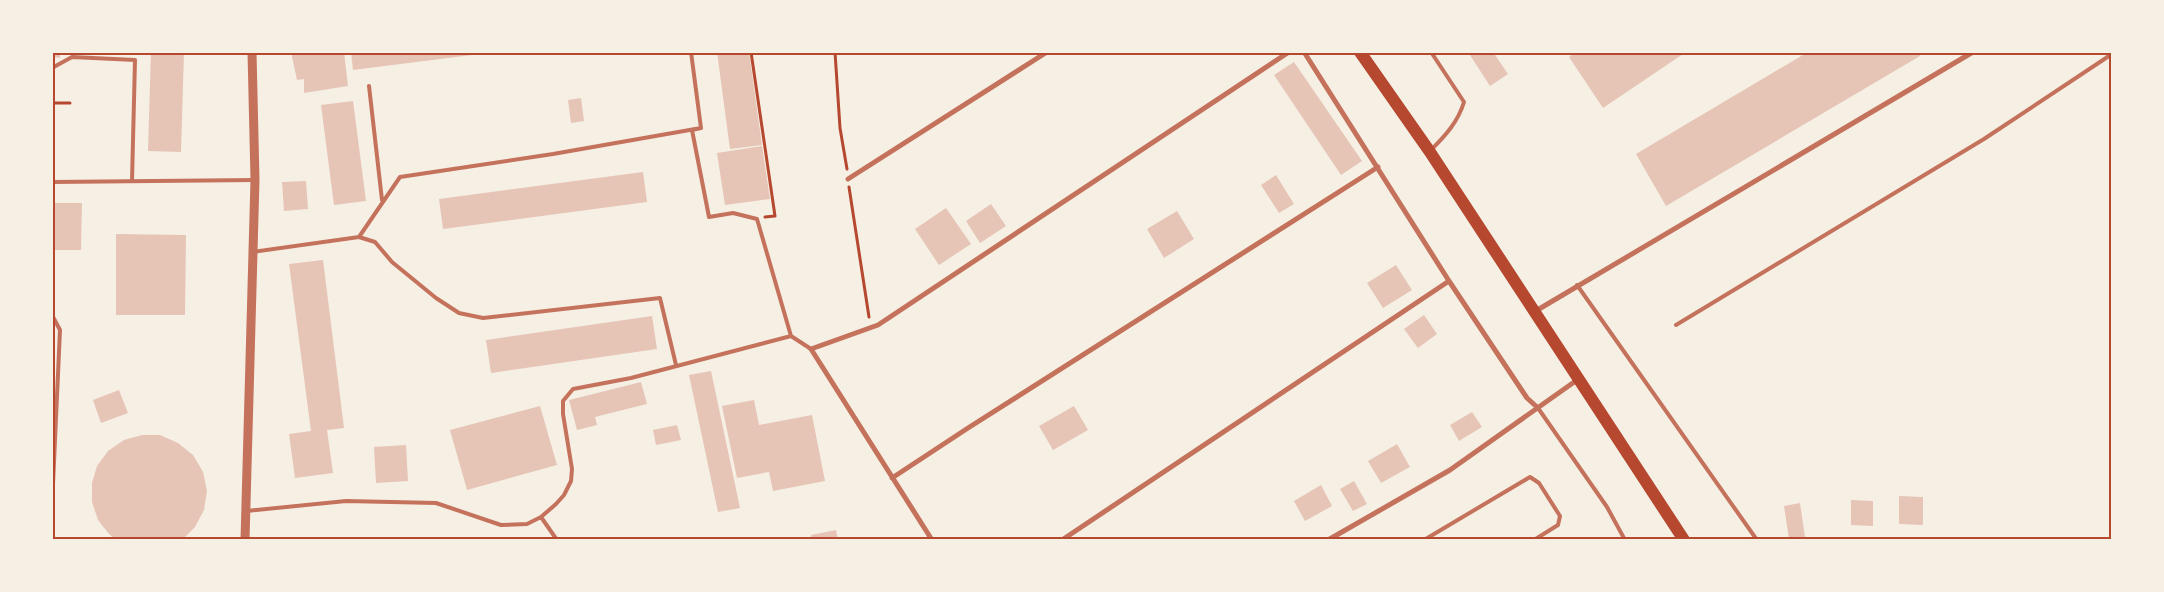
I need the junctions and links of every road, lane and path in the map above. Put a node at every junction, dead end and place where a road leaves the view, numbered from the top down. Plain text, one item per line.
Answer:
1 (252, 52) edge
2 (691, 52) edge
3 (751, 52) edge
4 (1047, 52) edge
5 (1289, 52) edge
6 (1304, 52) edge
7 (1360, 52) edge
8 (1431, 52) edge
9 (1972, 52) edge
10 (2112, 54) edge
11 (52, 68) edge
12 (369, 86) dead end
13 (52, 103) edge
14 (70, 103) dead end
15 (701, 128) junction
16 (1430, 152) junction
17 (1378, 167) junction
18 (848, 179) dead end
19 (255, 180) junction
20 (132, 181) junction
21 (52, 182) edge
22 (382, 201) junction
23 (757, 219) junction
24 (359, 237) junction
25 (252, 252) junction
26 (1449, 281) junction
27 (1577, 286) junction
28 (1534, 312) junction
29 (52, 315) edge
30 (1676, 325) dead end
31 (791, 336) junction
32 (811, 349) junction
33 (676, 365) junction
34 (1578, 380) junction
35 (54, 392) edge
36 (1538, 408) junction
37 (892, 478) junction
38 (52, 506) edge
39 (245, 511) junction
40 (540, 517) junction
41 (245, 540) edge
42 (557, 540) edge
43 (932, 540) edge
44 (1062, 540) edge
45 (1328, 540) edge
46 (1424, 540) edge
47 (1534, 540) edge
48 (1625, 540) edge
49 (1684, 540) edge
50 (1757, 540) edge

1 - 19 street
2 - 15 lane
3 - 23 path
4 - 18 street
5 - 32 street
6 - 17 street
7 - 16 main road
8 - 16 lane
9 - 27 street
10 - 30 lane
11 - 20 lane
12 - 22 lane
13 - 14 path
15 - 22 lane
15 - 23 lane
16 - 28 main road
17 - 26 street
17 - 37 street
19 - 20 lane
19 - 25 street
20 - 21 lane
22 - 24 lane
23 - 31 lane
24 - 25 lane
24 - 33 lane
25 - 39 street
26 - 36 street
26 - 44 street
27 - 28 street
27 - 50 lane
28 - 34 main road
29 - 35 lane
31 - 32 lane
31 - 33 lane
32 - 37 street
33 - 40 lane
34 - 36 street
34 - 49 main road
35 - 38 lane
36 - 45 street
36 - 48 lane
37 - 43 street
39 - 40 lane
39 - 41 street
40 - 42 lane
46 - 47 lane

